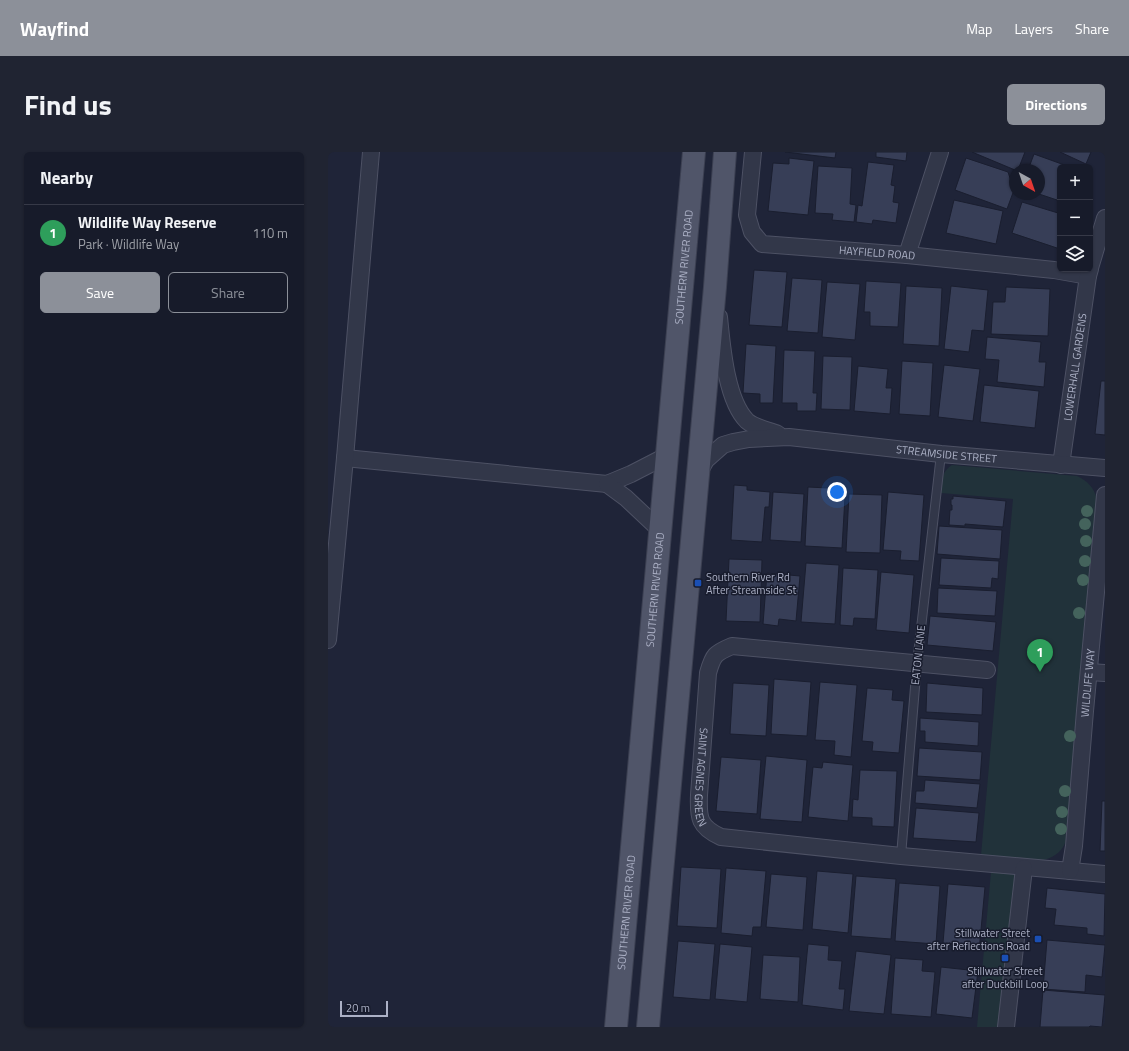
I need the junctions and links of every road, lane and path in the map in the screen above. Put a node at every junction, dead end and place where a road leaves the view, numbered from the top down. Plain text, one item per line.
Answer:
1 (370, 152) edge
2 (694, 152) edge
3 (725, 152) edge
4 (753, 152) edge
5 (940, 152) edge
6 (1105, 218) edge
7 (907, 255) junction
8 (1093, 258) edge
9 (1057, 270) edge
10 (1089, 272) edge
11 (715, 287) junction
12 (789, 437) junction
13 (941, 454) junction
14 (666, 456) junction
15 (345, 458) junction
16 (1061, 465) junction
17 (1105, 468) edge
18 (697, 476) junction
19 (606, 484) junction
20 (1105, 495) edge
21 (660, 530) junction
22 (328, 640) edge
23 (917, 663) junction
24 (987, 670) dead end
25 (1089, 672) junction
26 (1105, 673) edge
27 (901, 856) junction
28 (1024, 868) junction
29 (1070, 871) junction
30 (1105, 874) edge
31 (616, 1027) edge
32 (648, 1027) edge
33 (1006, 1027) edge

1 - 15 street
2 - 14 main road, SOUTHERN RIVER ROAD
3 - 11 main road
4 - 7 street, HAYFIELD ROAD
5 - 7 street
6 - 8 street, LOWERHALL GARDENS
7 - 9 street, HAYFIELD ROAD
10 - 16 street, LOWERHALL GARDENS
11 - 12 street, STREAMSIDE STREET
11 - 18 main road
12 - 13 street, STREAMSIDE STREET
12 - 18 street, STREAMSIDE STREET
13 - 16 street, STREAMSIDE STREET
13 - 23 lane, EATON LANE
14 - 19 street
14 - 21 main road, SOUTHERN RIVER ROAD
15 - 19 street
15 - 22 street
16 - 17 street, STREAMSIDE STREET
18 - 32 main road
19 - 21 street
20 - 25 street, WILDLIFE WAY
21 - 31 main road, SOUTHERN RIVER ROAD
23 - 24 street, SAINT AGNES GREEN
23 - 27 lane, EATON LANE
23 - 27 street, SAINT AGNES GREEN
25 - 26 street
25 - 29 street, WILDLIFE WAY
27 - 28 street, SAINT AGNES GREEN
28 - 29 street, SAINT AGNES GREEN
28 - 33 street
29 - 30 street, SAINT AGNES GREEN

